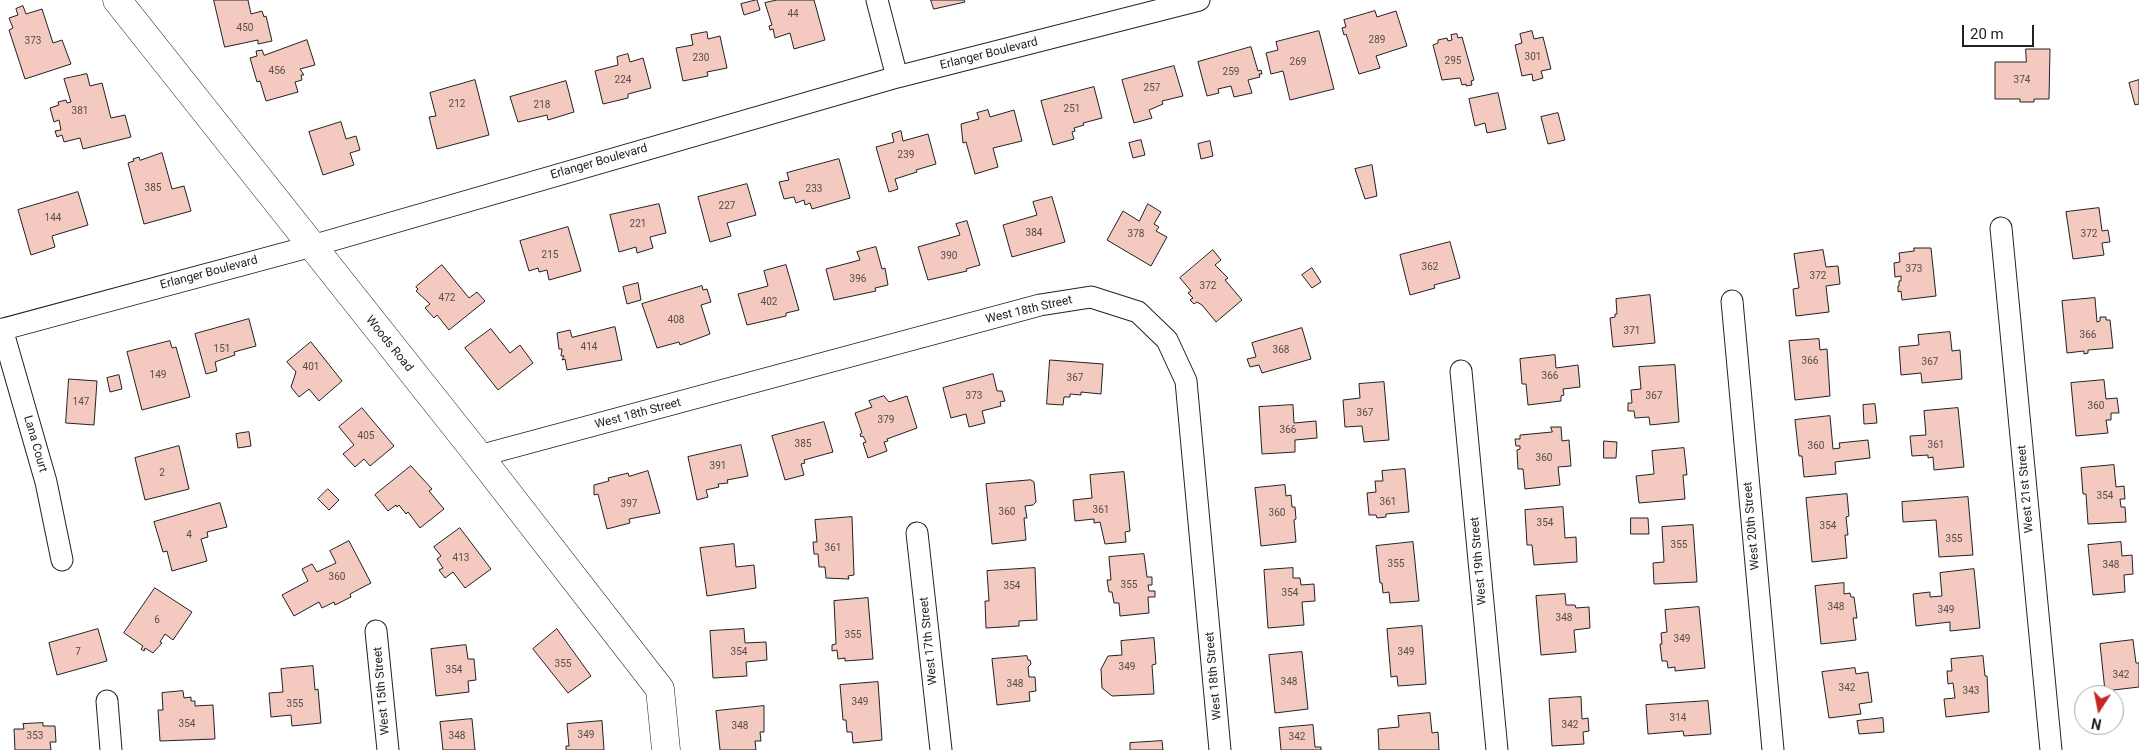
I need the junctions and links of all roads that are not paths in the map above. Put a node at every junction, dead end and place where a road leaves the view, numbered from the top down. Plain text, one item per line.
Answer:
1 (117, 0) edge
2 (876, 0) edge
3 (1199, 0) edge
4 (1172, 4) edge
5 (898, 77) junction
6 (2001, 228) dead end
7 (312, 246) junction
8 (1732, 301) dead end
9 (1, 330) edge
10 (1461, 371) dead end
11 (479, 456) junction
12 (917, 533) dead end
13 (62, 560) dead end
14 (376, 631) dead end
15 (107, 701) dead end
16 (111, 750) edge
17 (388, 750) edge
18 (666, 750) edge
19 (941, 750) edge
20 (1220, 750) edge
21 (1497, 750) edge
22 (1773, 750) edge
23 (2050, 750) edge

1 - 7 street, Woods Road
2 - 5 street
3 - 4 street, Erlanger Boulevard
4 - 5 street, Erlanger Boulevard
5 - 7 street, Erlanger Boulevard
6 - 23 street, West 21st Street
7 - 9 street, Erlanger Boulevard
7 - 11 street, Woods Road
8 - 22 street, West 20th Street
9 - 13 street, Lana Court
10 - 21 street, West 19th Street
11 - 18 street, Woods Road
11 - 20 street, West 18th Street
12 - 19 street, West 17th Street
14 - 17 street, West 15th Street
15 - 16 street

